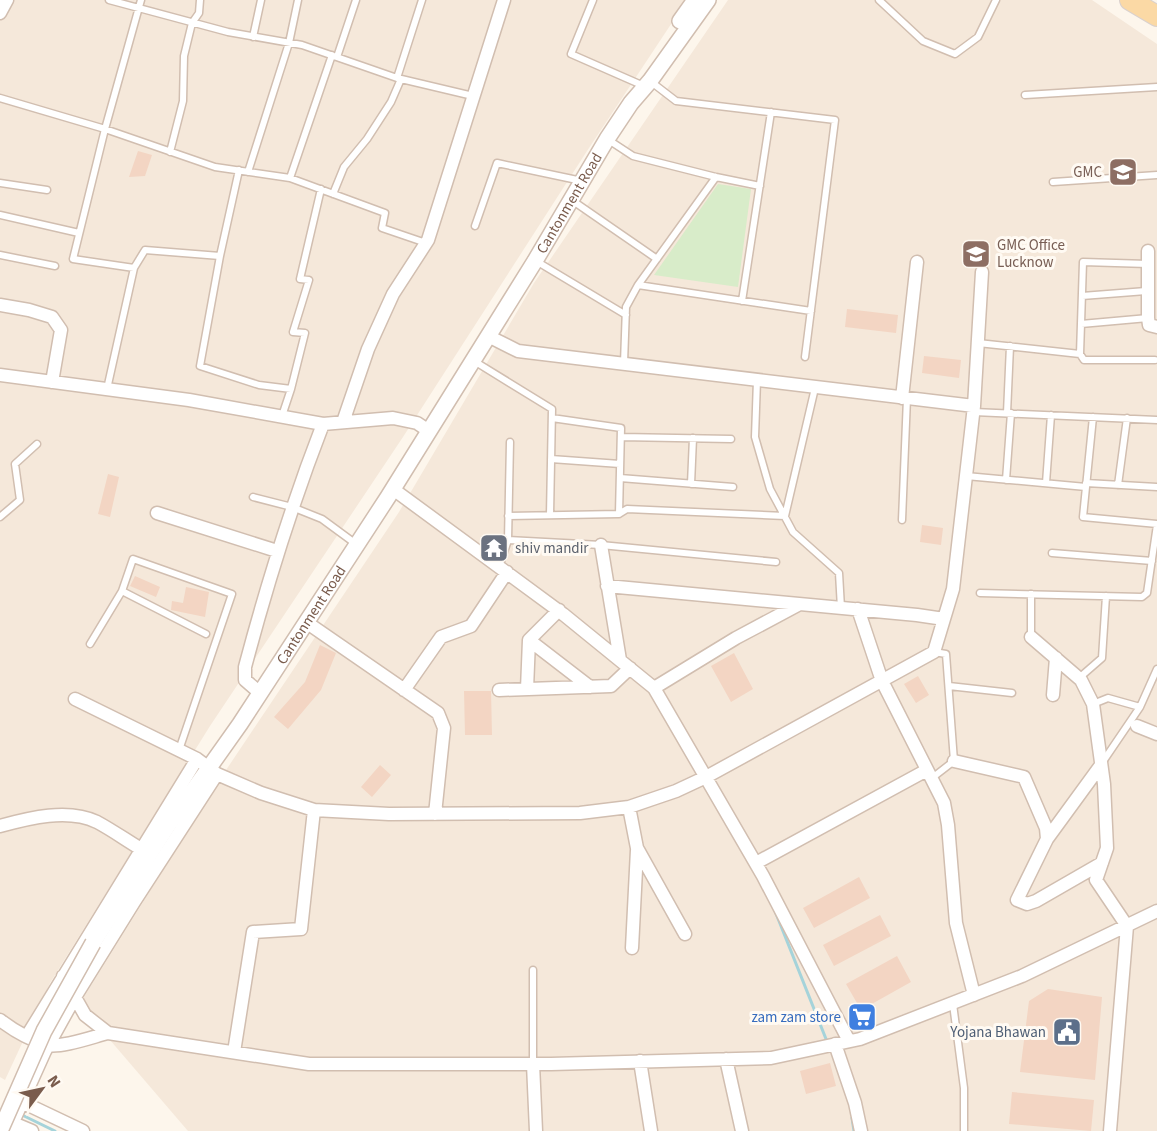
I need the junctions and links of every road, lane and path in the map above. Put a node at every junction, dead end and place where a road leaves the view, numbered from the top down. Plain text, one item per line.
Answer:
1 (7, 0) edge
2 (109, 0) edge
3 (141, 0) edge
4 (200, 0) edge
5 (261, 0) edge
6 (298, 0) edge
7 (356, 0) edge
8 (422, 0) edge
9 (504, 0) edge
10 (593, 0) edge
11 (695, 0) edge
12 (708, 0) edge
13 (996, 0) edge
14 (1130, 0) edge
15 (882, 1) edge
16 (139, 8) junction
17 (0, 13) edge
18 (1157, 16) edge
19 (192, 23) junction
20 (253, 37) junction
21 (289, 43) junction
22 (334, 56) junction
23 (399, 79) junction
24 (644, 83) junction
25 (1157, 87) edge
26 (1025, 95) dead end
27 (473, 96) junction
28 (0, 98) edge
29 (771, 112) junction
30 (105, 129) junction
31 (607, 139) junction
32 (170, 152) junction
33 (239, 170) junction
34 (248, 172) junction
35 (1157, 176) edge
36 (716, 177) junction
37 (290, 178) junction
38 (583, 181) junction
39 (1053, 182) dead end
40 (0, 183) edge
41 (760, 186) junction
42 (321, 189) junction
43 (47, 190) dead end
44 (333, 194) junction
45 (572, 201) junction
46 (0, 215) edge
47 (475, 226) dead end
48 (79, 233) junction
49 (426, 243) junction
50 (0, 255) edge
51 (220, 256) junction
52 (1148, 258) joint
53 (657, 259) junction
54 (536, 261) junction
55 (916, 262) dead end
56 (55, 266) dead end
57 (135, 268) junction
58 (982, 272) dead end
59 (638, 285) junction
60 (1146, 291) junction
61 (1082, 296) junction
62 (742, 301) junction
63 (0, 305) edge
64 (810, 311) junction
65 (626, 315) junction
66 (1152, 322) edge
67 (1081, 324) junction
68 (488, 336) junction
69 (978, 343) junction
70 (1010, 346) junction
71 (1080, 354) junction
72 (805, 357) dead end
73 (473, 360) junction
74 (1155, 360) dead end
75 (624, 364) junction
76 (0, 375) edge
77 (756, 380) junction
78 (52, 381) junction
79 (815, 387) junction
80 (107, 389) junction
81 (291, 389) junction
82 (904, 398) junction
83 (974, 409) junction
84 (1009, 413) junction
85 (1051, 415) junction
86 (282, 417) junction
87 (1093, 417) junction
88 (552, 418) junction
89 (1127, 418) junction
90 (1157, 420) edge
91 (343, 422) junction
92 (323, 424) junction
93 (429, 431) junction
94 (621, 437) junction
95 (693, 438) junction
96 (731, 439) dead end
97 (510, 442) dead end
98 (37, 444) dead end
99 (551, 459) junction
100 (620, 465) junction
101 (966, 476) junction
102 (620, 478) junction
103 (1006, 480) junction
104 (691, 483) junction
105 (1046, 483) junction
106 (1086, 485) junction
107 (1118, 485) junction
108 (733, 487) dead end
109 (1157, 487) edge
110 (393, 489) junction
111 (253, 497) dead end
112 (292, 507) junction
113 (157, 513) dead end
114 (619, 514) junction
115 (550, 515) junction
116 (508, 516) junction
117 (785, 516) junction
118 (0, 517) edge
119 (902, 520) dead end
120 (1157, 524) edge
121 (508, 540) junction
122 (357, 544) junction
123 (601, 545) junction
124 (277, 551) junction
125 (1052, 553) dead end
126 (1152, 561) junction
127 (776, 562) dead end
128 (503, 569) junction
129 (608, 586) junction
130 (122, 591) junction
131 (980, 593) dead end
132 (1031, 594) junction
133 (1106, 596) junction
134 (799, 604) junction
135 (841, 608) junction
136 (858, 609) junction
137 (559, 610) junction
138 (944, 620) junction
139 (306, 622) junction
140 (206, 634) dead end
141 (1031, 637) joint
142 (529, 640) junction
143 (90, 644) dead end
144 (934, 652) junction
145 (1056, 658) junction
146 (620, 660) junction
147 (630, 668) junction
148 (1157, 669) edge
149 (1079, 678) junction
150 (882, 681) junction
151 (949, 686) junction
152 (590, 687) junction
153 (654, 688) junction
154 (527, 689) junction
155 (404, 690) junction
156 (499, 690) dead end
157 (260, 693) junction
158 (1012, 693) dead end
159 (1053, 695) dead end
160 (75, 699) dead end
161 (1094, 704) junction
162 (1140, 707) junction
163 (1137, 726) dead end
164 (1157, 734) edge
165 (179, 750) junction
166 (954, 761) junction
167 (1101, 765) junction
168 (207, 767) junction
169 (930, 774) junction
170 (706, 777) junction
171 (629, 807) junction
172 (314, 810) junction
173 (435, 814) junction
174 (0, 826) edge
175 (1047, 839) junction
176 (637, 848) junction
177 (141, 849) junction
178 (756, 863) junction
179 (1102, 863) junction
180 (1157, 911) edge
181 (1127, 926) junction
182 (685, 934) dead end
183 (632, 948) dead end
184 (533, 970) dead end
185 (63, 976) junction
186 (974, 995) junction
187 (75, 997) junction
188 (953, 1004) junction
189 (0, 1020) edge
190 (108, 1033) junction
191 (27, 1036) junction
192 (849, 1041) junction
193 (836, 1044) junction
194 (48, 1045) junction
195 (234, 1052) junction
196 (726, 1059) junction
197 (640, 1061) junction
198 (532, 1064) junction
199 (22, 1102) junction
200 (8, 1128) edge
201 (32, 1131) edge
202 (82, 1131) edge
203 (536, 1131) edge
204 (651, 1131) edge
205 (742, 1131) edge
206 (861, 1131) edge
207 (964, 1131) edge
208 (1110, 1131) edge

1 - 17 street
2 - 16 lane
3 - 16 lane
4 - 19 lane
5 - 20 lane
6 - 21 lane
7 - 22 lane
8 - 23 lane
9 - 27 street
10 - 24 lane
11 - 24 street, Cantonment Road
12 - 24 street, Cantonment Road
13 - 15 lane
14 - 18 main road
16 - 19 lane
16 - 30 lane
19 - 20 lane
19 - 32 lane
20 - 21 lane
21 - 22 lane
21 - 34 lane
22 - 23 lane
22 - 37 lane
23 - 27 lane
23 - 44 lane
24 - 29 lane
24 - 31 street, Cantonment Road
25 - 26 lane
27 - 49 street
28 - 30 lane
29 - 41 lane
29 - 64 lane
30 - 32 lane
30 - 48 lane
31 - 36 lane
31 - 38 street, Cantonment Road
32 - 33 lane
33 - 34 lane
33 - 51 lane
34 - 37 lane
35 - 39 lane
36 - 41 lane
36 - 53 lane
37 - 42 lane
38 - 45 street, Cantonment Road
38 - 47 lane
40 - 43 lane
41 - 62 lane
42 - 44 lane
42 - 81 lane
44 - 49 lane
45 - 53 lane
45 - 54 street, Cantonment Road
46 - 48 lane
48 - 57 lane
49 - 91 street
50 - 56 lane
51 - 57 lane
51 - 81 lane
52 - 60 street
52 - 61 lane
53 - 59 lane
54 - 65 lane
54 - 68 street, Cantonment Road
55 - 82 street
57 - 80 lane
58 - 69 street
59 - 62 lane
59 - 65 lane
60 - 61 lane
60 - 66 street
61 - 67 lane
62 - 64 lane
63 - 78 street
64 - 72 lane
65 - 75 lane
66 - 67 lane
67 - 71 lane
68 - 73 street, Cantonment Road
68 - 75 street
69 - 70 lane
69 - 83 street
70 - 71 lane
70 - 84 lane
71 - 74 lane
73 - 88 lane
73 - 93 street, Cantonment Road
75 - 77 street
76 - 78 street
77 - 79 street
77 - 117 lane
78 - 80 street
79 - 82 street
79 - 117 lane
80 - 86 street
81 - 86 lane
82 - 83 street
82 - 119 lane
83 - 84 lane
83 - 101 street
84 - 85 lane
84 - 103 lane
85 - 87 lane
85 - 105 lane
86 - 92 street
87 - 89 lane
87 - 106 lane
88 - 94 lane
88 - 99 lane
89 - 90 lane
89 - 107 lane
91 - 92 street
91 - 93 street
92 - 112 street
93 - 110 street, Cantonment Road
94 - 95 lane
94 - 100 lane
95 - 96 lane
95 - 104 lane
97 - 116 lane
98 - 118 lane
99 - 100 lane
99 - 115 lane
100 - 102 lane
101 - 103 lane
101 - 138 street
102 - 104 lane
102 - 114 lane
103 - 105 lane
104 - 108 lane
105 - 106 lane
106 - 107 lane
106 - 120 lane
107 - 109 lane
110 - 122 street, Cantonment Road
110 - 128 street
111 - 112 lane
112 - 122 lane
112 - 124 street
113 - 124 street
114 - 115 lane
114 - 117 lane
115 - 116 lane
116 - 121 lane
117 - 135 lane
120 - 126 lane
121 - 123 lane
121 - 128 lane
122 - 139 street, Cantonment Road
123 - 127 lane
123 - 129 street
124 - 157 street
125 - 126 lane
126 - 133 lane
128 - 137 street
128 - 155 street
129 - 134 street
129 - 146 street
130 - 140 lane
130 - 143 lane
130 - 165 lane
131 - 132 lane
132 - 133 lane
132 - 141 lane
133 - 149 lane
134 - 135 street
134 - 153 street
135 - 136 street
136 - 138 street
136 - 150 street
137 - 142 street
137 - 146 street
138 - 144 street
139 - 155 street
139 - 157 street, Cantonment Road
141 - 145 street
142 - 152 street
142 - 154 street
144 - 150 street
144 - 151 lane
145 - 149 street
145 - 159 street
146 - 147 street
147 - 152 street
147 - 153 street
148 - 162 lane
149 - 161 street
150 - 169 street
150 - 170 street
151 - 158 lane
151 - 166 lane
152 - 154 street
153 - 170 street
154 - 156 street
155 - 173 street
157 - 168 street, Cantonment Road
160 - 165 street
161 - 162 lane
161 - 167 street
162 - 167 lane
163 - 164 street
165 - 168 street
166 - 169 lane
166 - 175 street
167 - 175 street
167 - 179 street
168 - 172 street
168 - 177 street
168 - 187 street
168 - 200 street, Cantonment Road, bridge
169 - 178 street
169 - 186 street
170 - 171 street
170 - 178 street
171 - 173 street
171 - 176 street
172 - 173 street
172 - 195 street
174 - 177 street
175 - 179 street
176 - 182 street
176 - 183 street
177 - 185 street
178 - 192 street
179 - 181 street
180 - 181 street
181 - 186 street
181 - 208 street
184 - 198 lane
185 - 187 street
185 - 191 street
186 - 188 street
187 - 190 street
187 - 194 street
188 - 192 street
188 - 207 lane
189 - 191 street
190 - 194 street
190 - 195 street
191 - 194 street
192 - 193 street
193 - 196 street
193 - 206 street
194 - 199 street
195 - 198 street
196 - 197 street
196 - 205 street
197 - 198 street
197 - 204 street
198 - 203 street
199 - 200 street
199 - 202 street
200 - 201 street

